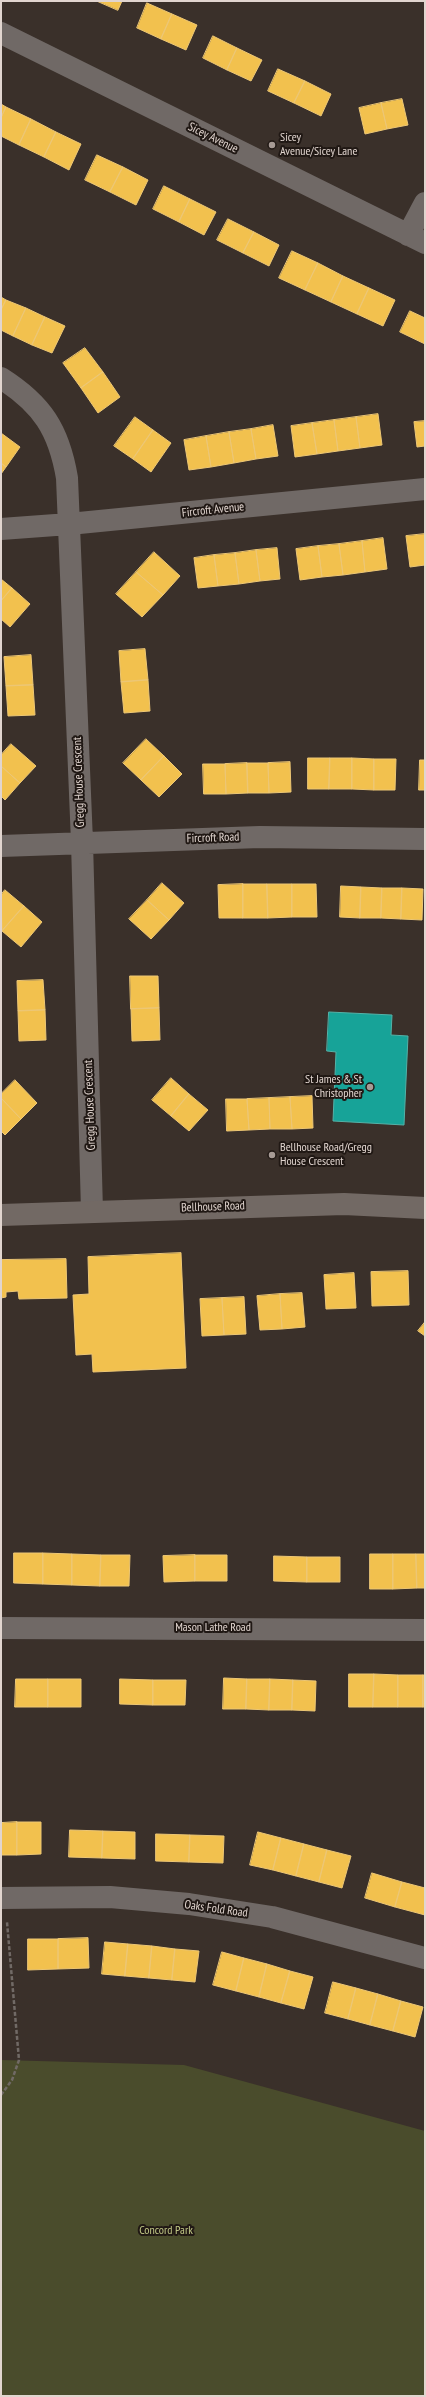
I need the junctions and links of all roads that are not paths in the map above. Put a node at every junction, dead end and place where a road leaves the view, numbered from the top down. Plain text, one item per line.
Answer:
1 (1, 33) edge
2 (425, 203) edge
3 (417, 239) edge
4 (1, 378) edge
5 (425, 489) edge
6 (69, 524) junction
7 (1, 529) edge
8 (425, 839) edge
9 (82, 842) junction
10 (1, 846) edge
11 (425, 1208) edge
12 (92, 1211) junction
13 (1, 1215) edge
14 (1, 1628) edge
15 (425, 1630) edge
16 (3, 1898) edge
17 (425, 1958) edge

1 - 3 street, Sicey Avenue
2 - 3 street
4 - 6 street, Gregg House Crescent
5 - 6 street, Fircroft Avenue
6 - 7 street, Fircroft Avenue
6 - 9 street, Gregg House Crescent
8 - 9 street, Fircroft Road
9 - 10 street, Fircroft Road
9 - 12 street, Gregg House Crescent
11 - 12 main road, Bellhouse Road
12 - 13 main road, Bellhouse Road
14 - 15 street, Mason Lathe Road
16 - 17 street, Oaks Fold Road

